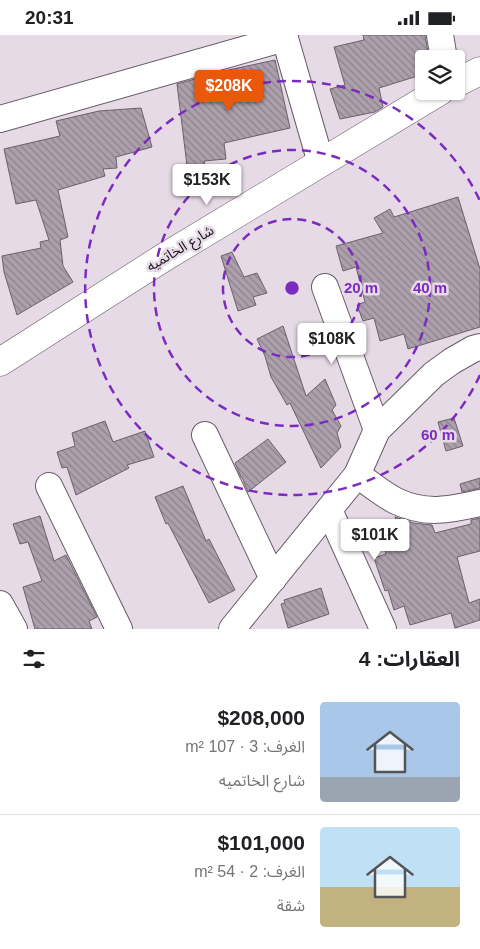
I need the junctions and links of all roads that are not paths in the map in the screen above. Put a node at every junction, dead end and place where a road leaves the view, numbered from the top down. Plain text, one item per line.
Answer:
1 (440, 35) edge
2 (285, 36) edge
3 (442, 50) edge
4 (480, 71) edge
5 (465, 78) edge
6 (425, 100) edge
7 (0, 119) edge
8 (321, 163) junction
9 (325, 287) dead end
10 (480, 347) edge
11 (0, 362) edge
12 (377, 429) junction
13 (205, 435) dead end
14 (357, 475) junction
15 (49, 486) dead end
16 (480, 503) edge
17 (329, 510) junction
18 (273, 579) junction
19 (0, 604) edge
20 (14, 629) edge
21 (120, 629) edge
22 (232, 629) edge
23 (383, 629) edge

1 - 3 street
2 - 7 street
2 - 8 street
4 - 5 street
6 - 8 street, شارع الخاتميه
8 - 11 street, شارع الخاتميه
9 - 12 street
10 - 12 street
12 - 14 street
13 - 18 street
14 - 16 street
14 - 17 street
15 - 21 street
17 - 18 street
17 - 23 street
18 - 22 street
19 - 20 street

